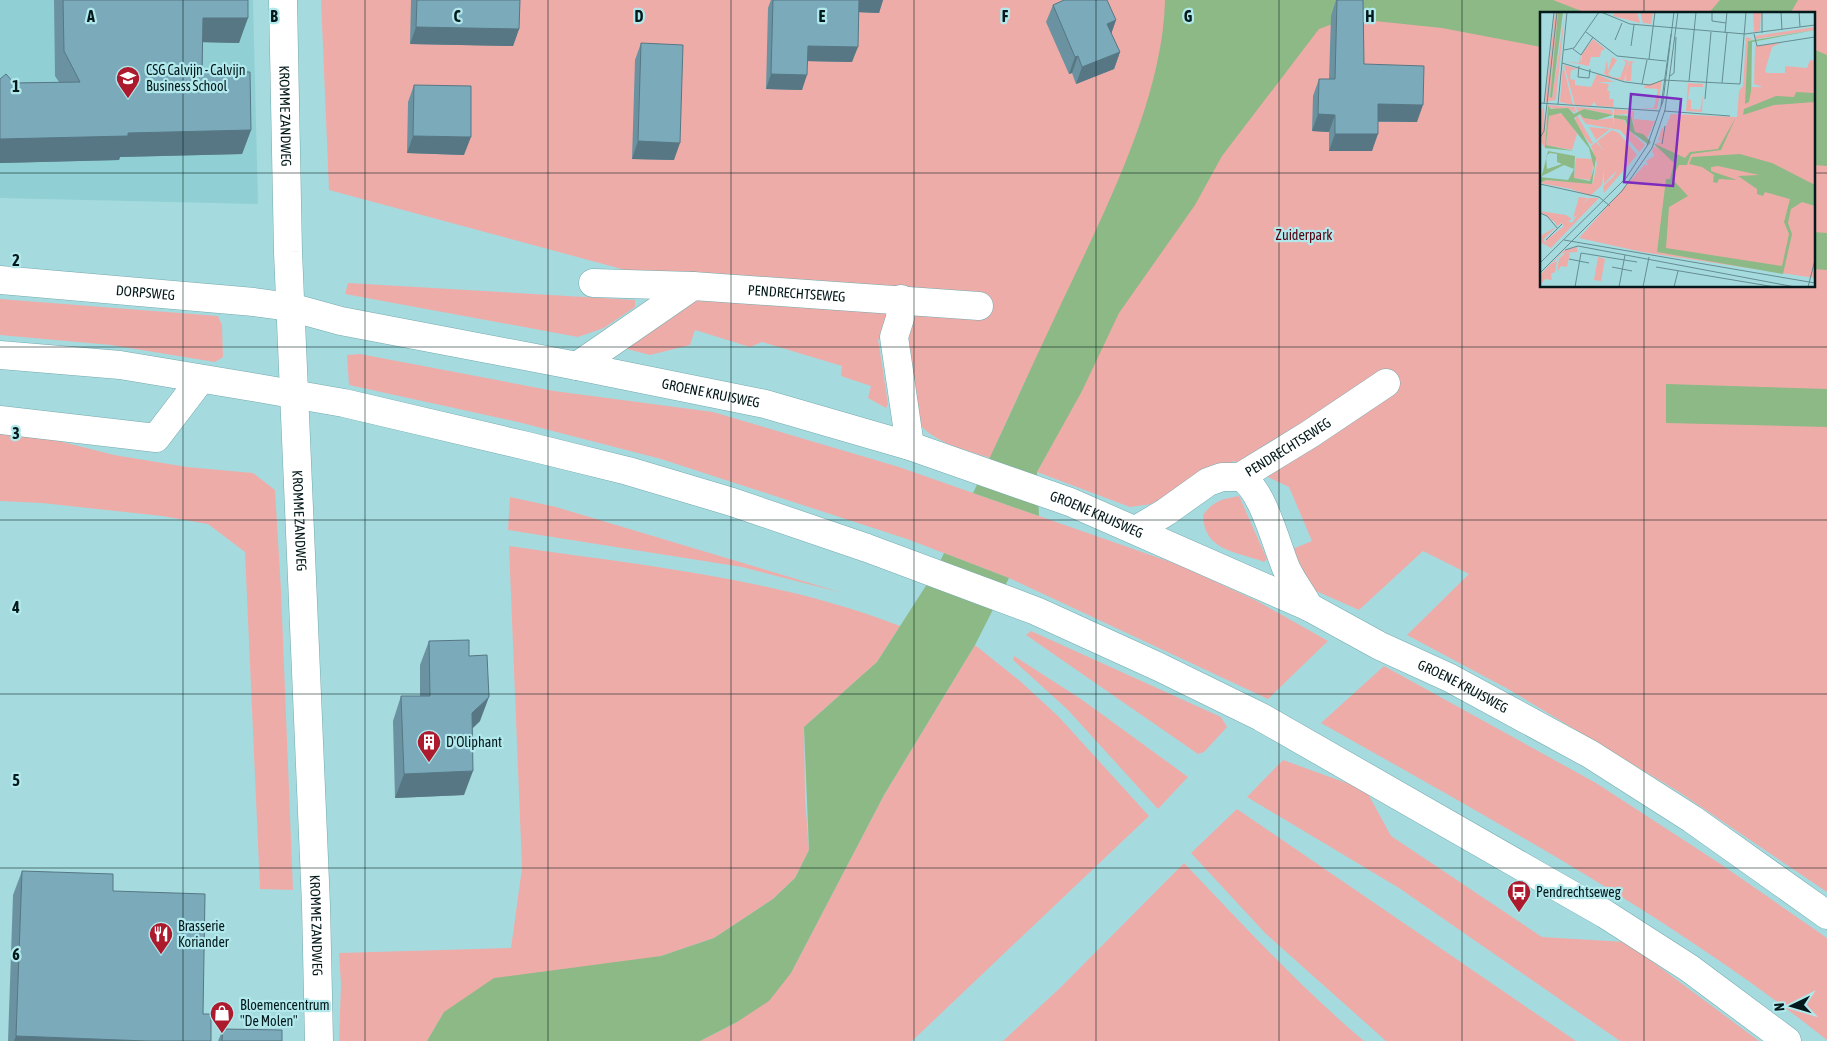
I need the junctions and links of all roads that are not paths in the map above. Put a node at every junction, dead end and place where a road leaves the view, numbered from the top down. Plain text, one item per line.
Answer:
1 (283, 0) edge
2 (0, 280) edge
3 (593, 283) dead end
4 (694, 286) junction
5 (900, 299) junction
6 (979, 306) dead end
7 (290, 307) junction
8 (0, 355) edge
9 (577, 366) junction
10 (201, 379) junction
11 (1386, 383) dead end
12 (294, 395) junction
13 (0, 420) edge
14 (910, 446) junction
15 (1240, 477) junction
16 (1136, 530) junction
17 (1309, 607) junction
18 (1827, 914) edge
19 (319, 1041) edge
20 (1787, 1041) edge

1 - 7 main road, KROMME ZANDWEG
2 - 7 main road, DORPSWEG
3 - 4 main road, PENDRECHTSEWEG
4 - 5 main road, PENDRECHTSEWEG
4 - 9 main road
5 - 6 main road, PENDRECHTSEWEG
5 - 14 main road
7 - 9 main road, GROENE KRUISWEG
7 - 12 main road, KROMME ZANDWEG
8 - 10 main road
9 - 14 main road, GROENE KRUISWEG
10 - 12 main road
10 - 13 main road
11 - 15 main road, PENDRECHTSEWEG
12 - 19 main road, KROMME ZANDWEG
12 - 20 main road
14 - 16 main road, GROENE KRUISWEG
15 - 16 main road, PENDRECHTSEWEG
15 - 17 main road
16 - 17 main road, GROENE KRUISWEG
17 - 18 main road, GROENE KRUISWEG

